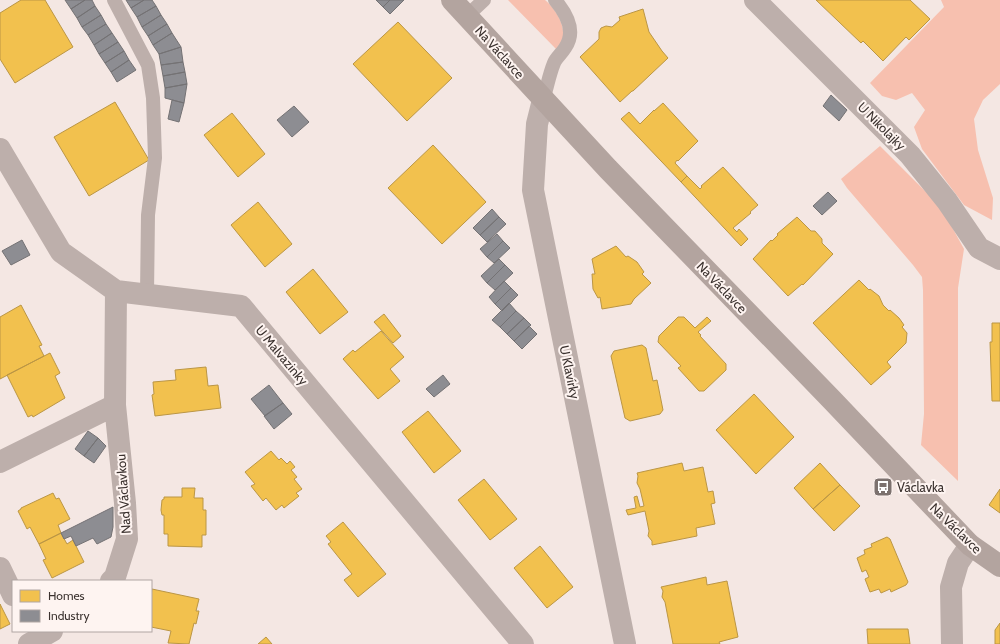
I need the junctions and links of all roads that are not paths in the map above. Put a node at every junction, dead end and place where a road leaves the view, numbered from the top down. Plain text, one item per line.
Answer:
1 (114, 0) edge
2 (452, 0) edge
3 (484, 0) edge
4 (554, 0) edge
5 (755, 0) edge
6 (467, 16) junction
7 (543, 100) junction
8 (0, 149) edge
9 (1000, 259) edge
10 (116, 290) junction
11 (147, 294) junction
12 (114, 404) junction
13 (0, 462) edge
14 (970, 545) junction
15 (1000, 566) edge
16 (0, 568) edge
17 (112, 580) edge
18 (12, 593) edge
19 (523, 644) edge
20 (625, 644) edge
21 (952, 644) edge

1 - 11 lane
2 - 6 street, Na Václavce
3 - 6 lane
4 - 7 lane
5 - 9 street, U Nikolajky
6 - 7 street, Na Václavce
7 - 14 street, Na Václavce
7 - 20 street, U Klavírky
8 - 10 street, U Malvazinky
10 - 11 street, U Malvazinky
10 - 12 street, Nad Václavkou
11 - 19 street, U Malvazinky
12 - 13 street
12 - 17 street, Nad Václavkou
14 - 15 street, Na Václavce
14 - 21 street
16 - 18 street

